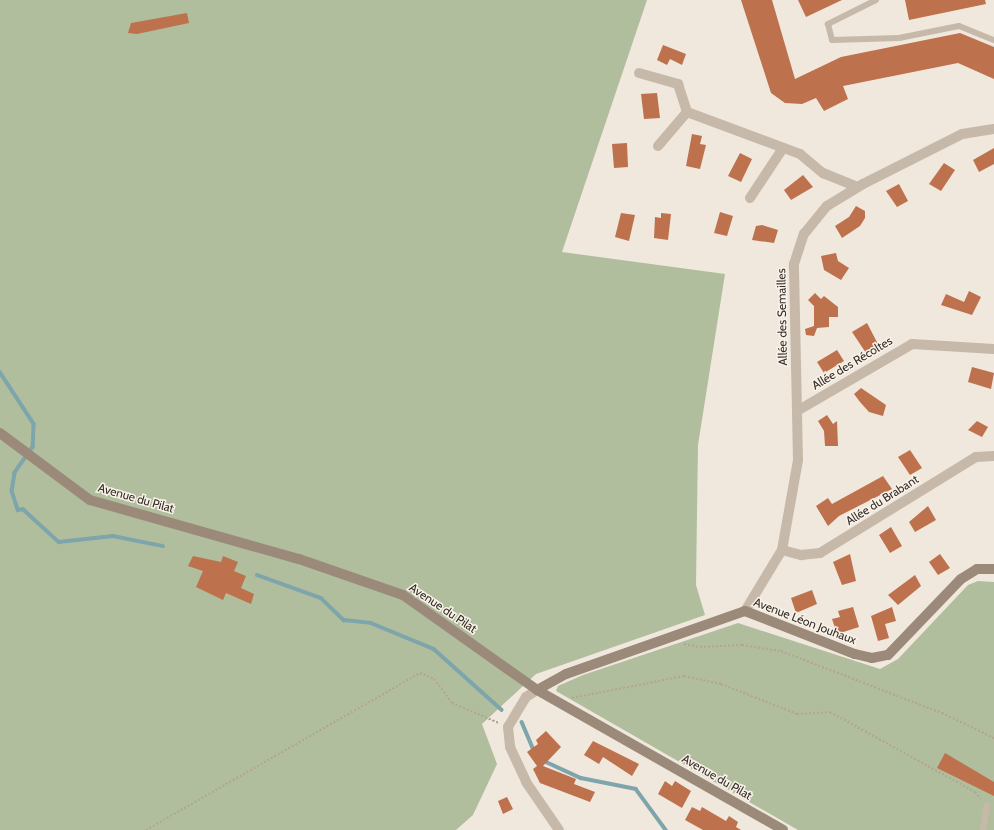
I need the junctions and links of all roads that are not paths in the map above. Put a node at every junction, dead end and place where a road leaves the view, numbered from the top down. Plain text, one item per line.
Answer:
1 (876, 0) edge
2 (994, 40) edge
3 (639, 73) dead end
4 (687, 112) junction
5 (994, 129) edge
6 (658, 146) dead end
7 (784, 148) junction
8 (857, 188) junction
9 (750, 198) dead end
10 (994, 349) edge
11 (797, 411) junction
12 (4, 436) edge
13 (994, 456) edge
14 (782, 550) junction
15 (994, 569) edge
16 (745, 611) junction
17 (538, 690) junction
18 (987, 805) road end
19 (559, 830) edge
20 (783, 830) edge
21 (983, 830) edge

1 - 2 lane
3 - 4 street
4 - 6 street
4 - 7 street
5 - 8 street, Allée des Semailles
7 - 8 street
7 - 9 street
8 - 11 street, Allée des Semailles
10 - 11 street, Allée des Récoltes
11 - 14 street, Allée des Semailles
12 - 17 main road, Avenue du Pilat
13 - 14 street, Allée du Brabant
14 - 16 street, Allée des Semailles
15 - 16 main road, Avenue Léon Jouhaux
16 - 17 main road, Avenue Léon Jouhaux
17 - 19 street
17 - 20 main road, Avenue du Pilat
18 - 21 lane

